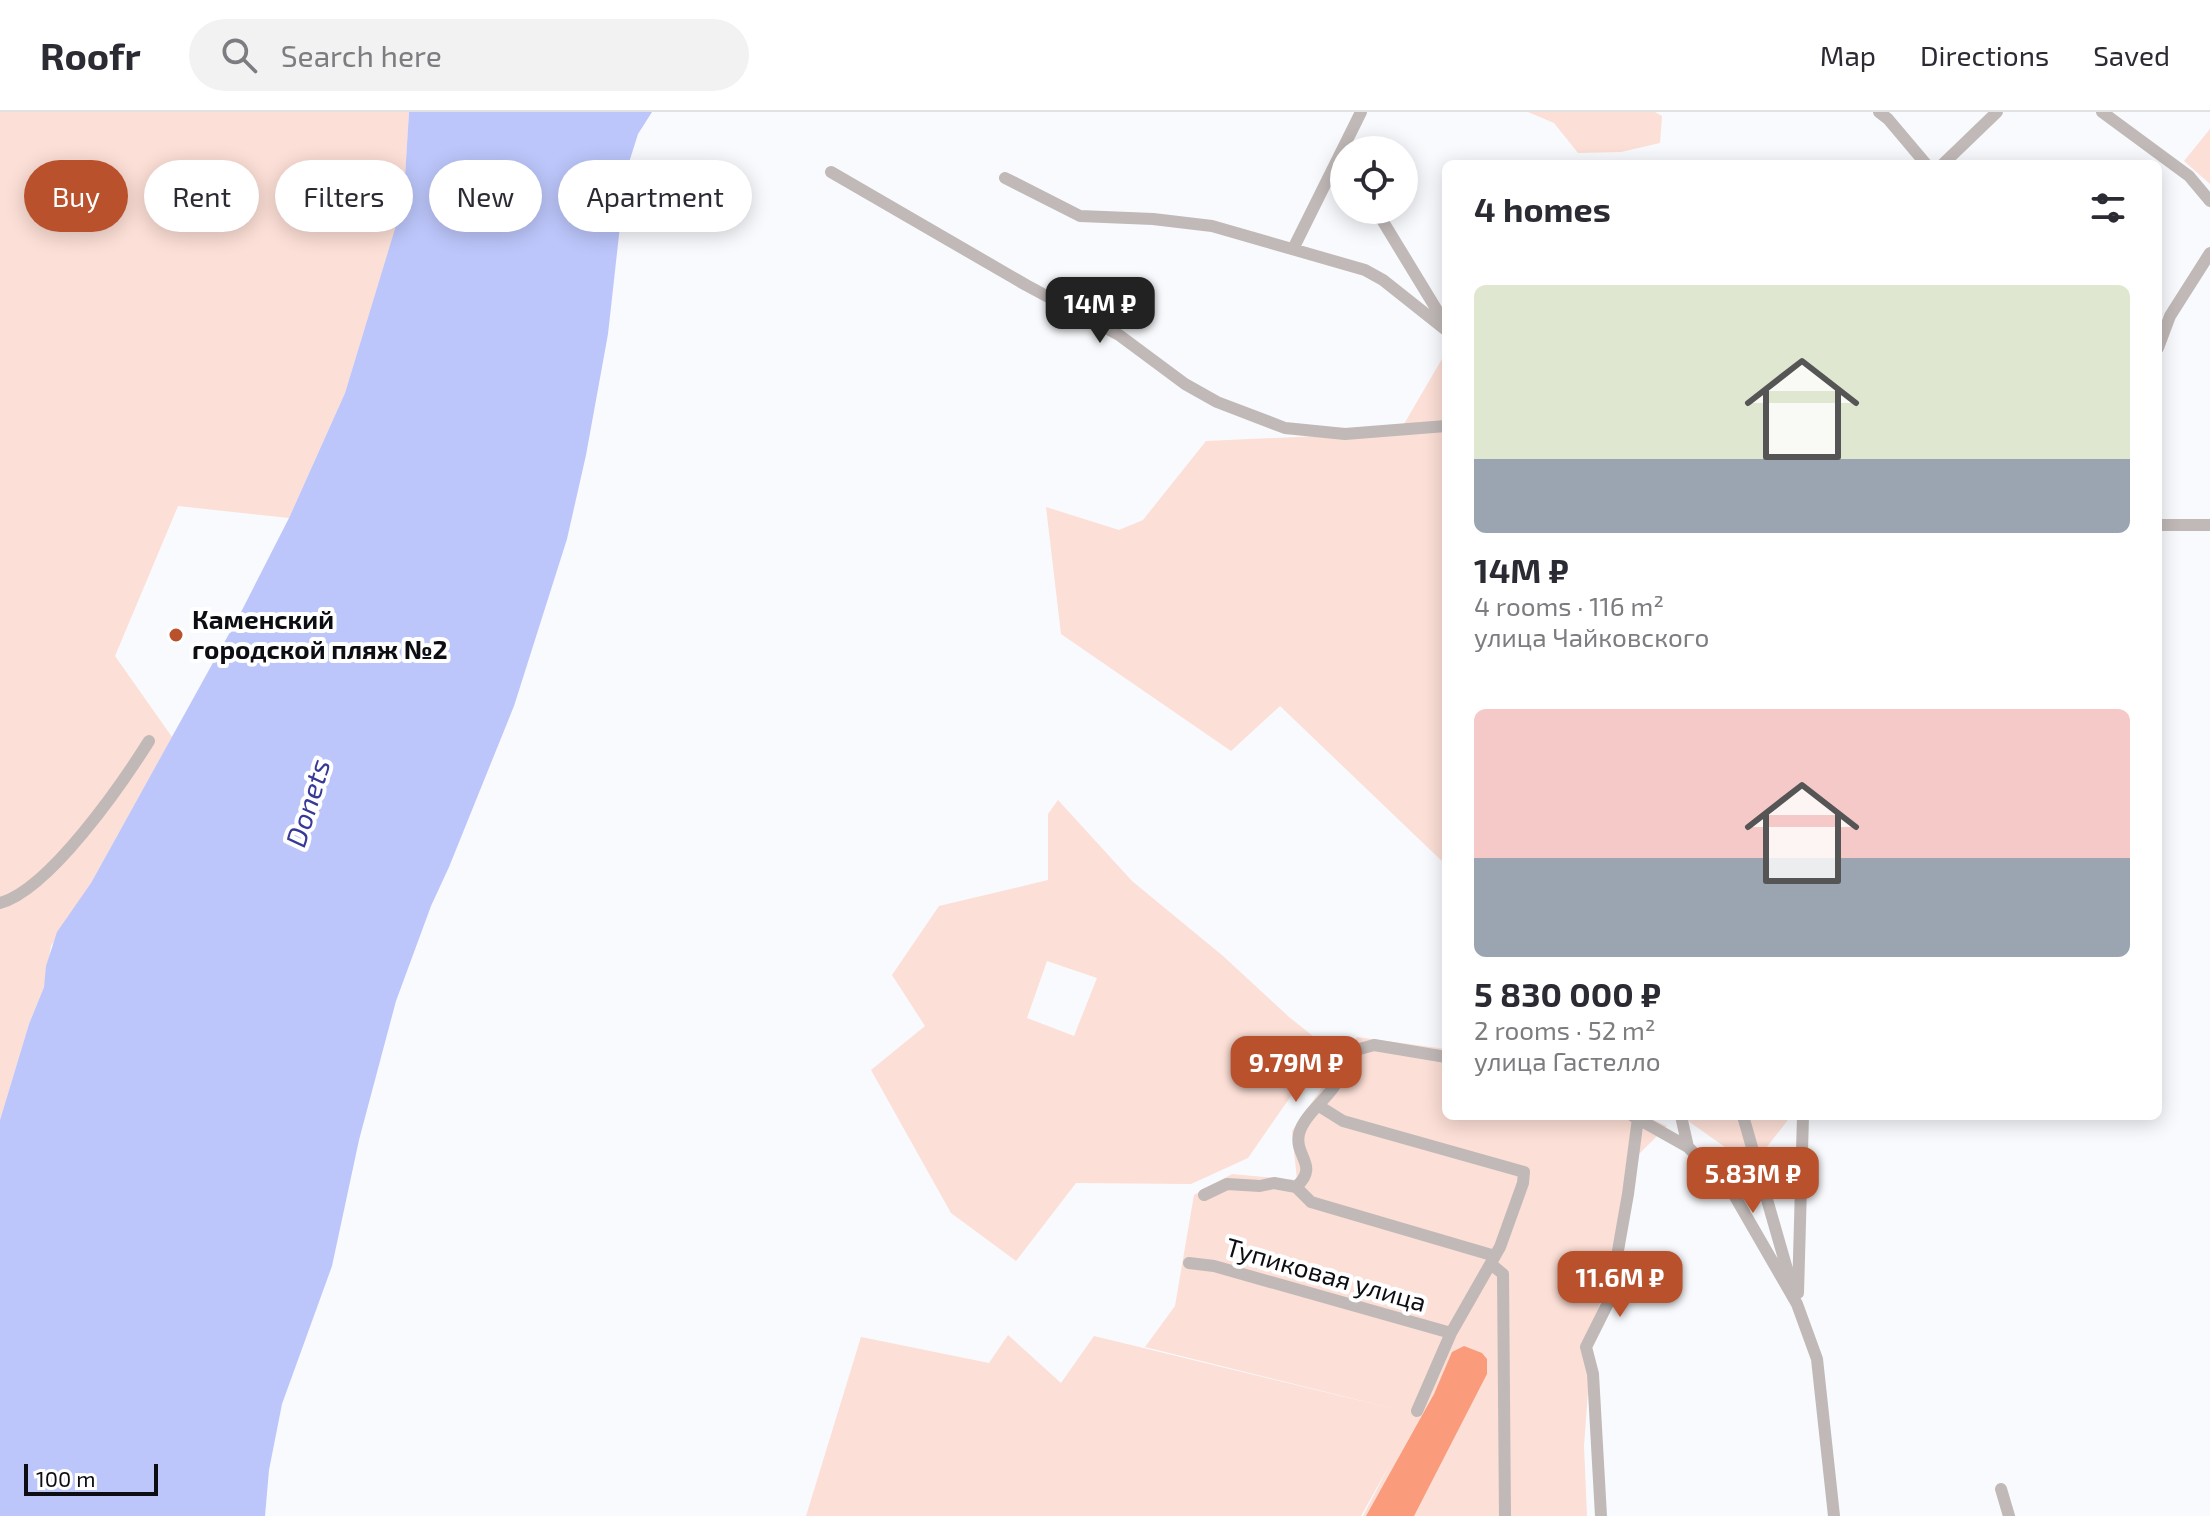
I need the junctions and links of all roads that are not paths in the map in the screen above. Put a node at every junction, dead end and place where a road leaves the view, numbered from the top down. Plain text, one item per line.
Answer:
1 (1361, 112) edge
2 (1879, 112) edge
3 (1997, 112) edge
4 (2102, 112) edge
5 (1351, 136) edge
6 (1923, 160) edge
7 (1947, 160) edge
8 (831, 172) dead end
9 (1005, 178) dead end
10 (1330, 178) edge
11 (2210, 201) edge
12 (1384, 224) edge
13 (1293, 249) junction
14 (2210, 253) edge
15 (1442, 321) edge
16 (1442, 325) edge
17 (2162, 337) edge
18 (1442, 426) edge
19 (2162, 525) edge
20 (2210, 525) edge
21 (149, 741) dead end
22 (0, 903) edge
23 (1442, 1056) edge
24 (1319, 1106) junction
25 (1635, 1120) edge
26 (1640, 1120) edge
27 (1682, 1120) edge
28 (1744, 1120) edge
29 (1803, 1120) edge
30 (1688, 1147) junction
31 (1296, 1187) junction
32 (1204, 1195) dead end
33 (1493, 1260) junction
34 (1189, 1263) dead end
35 (1797, 1304) junction
36 (1451, 1333) junction
37 (1417, 1411) dead end
38 (2001, 1489) dead end
39 (1505, 1516) edge
40 (1601, 1516) edge
41 (1834, 1516) edge
42 (2009, 1516) edge

1 - 5 street
2 - 6 street
3 - 7 street
4 - 11 street
8 - 18 street
9 - 13 street
10 - 13 street
12 - 15 street
13 - 16 street
14 - 17 street
19 - 20 street
21 - 22 street
23 - 24 street
24 - 31 street
24 - 33 street
25 - 40 street
26 - 30 street
27 - 30 street
28 - 35 street
29 - 35 street
30 - 35 street
31 - 32 street
31 - 33 street
33 - 36 street
33 - 39 street
34 - 36 street, Тупиковая улица
35 - 41 street
36 - 37 street
38 - 42 street

